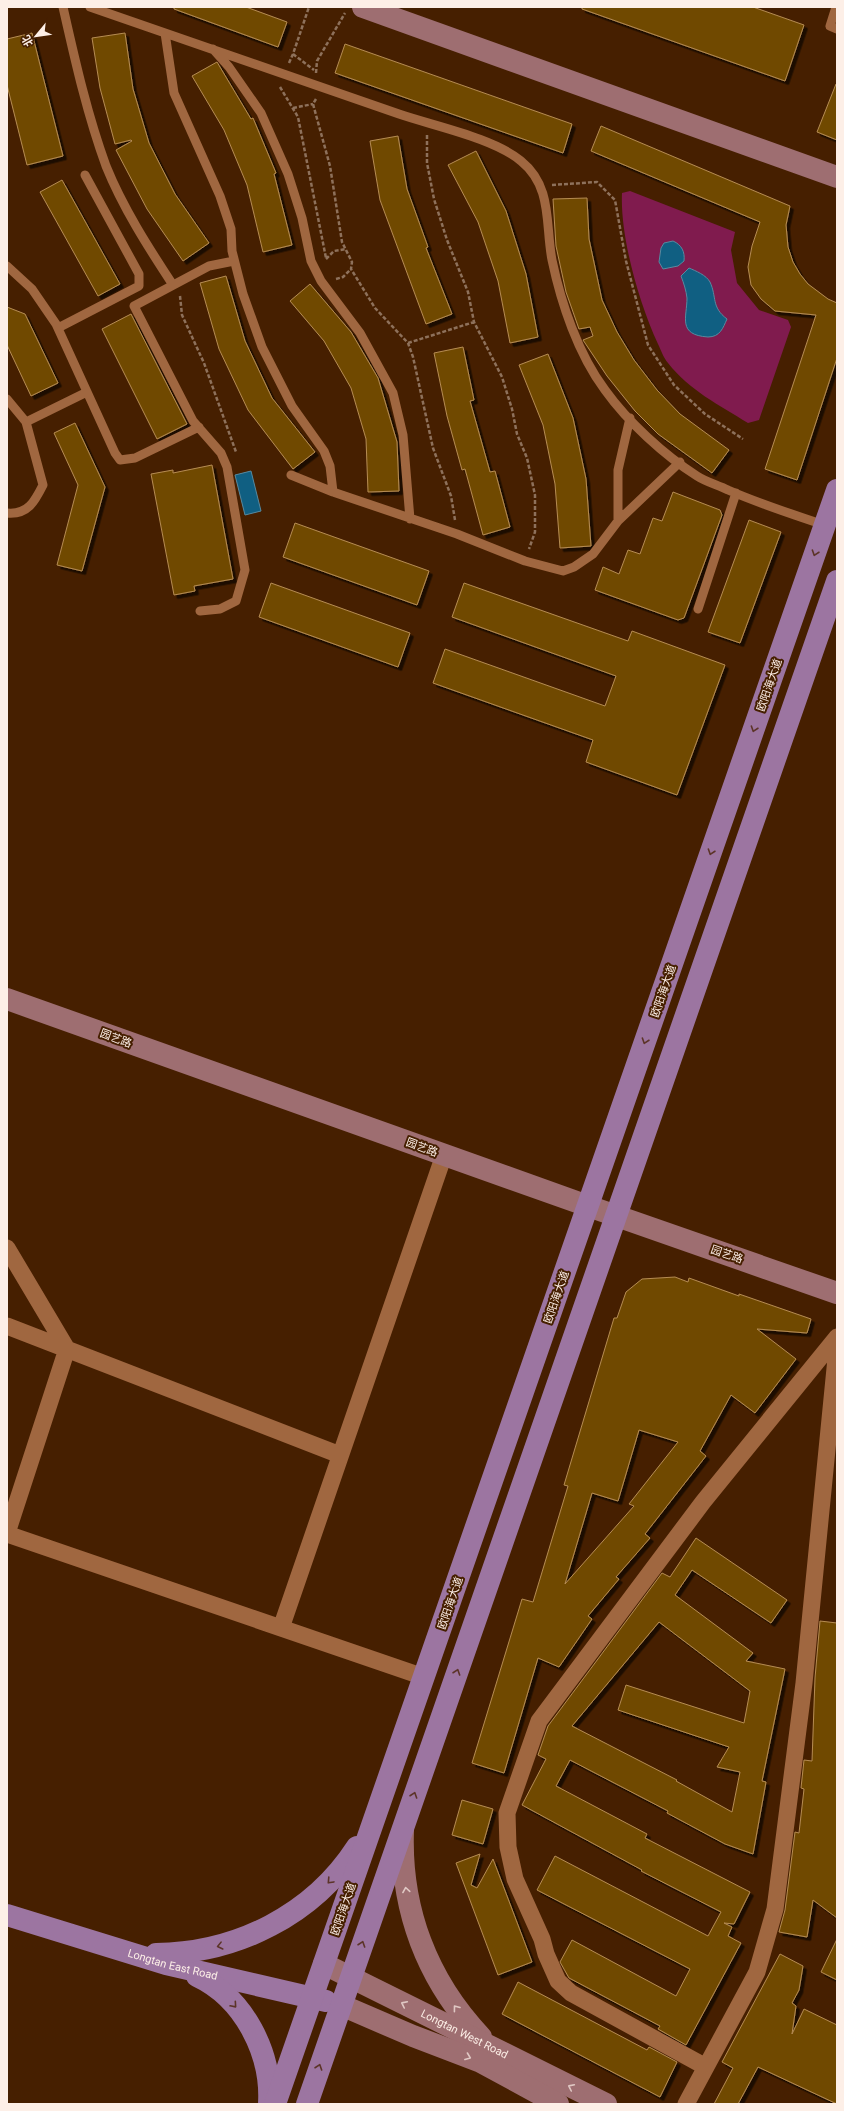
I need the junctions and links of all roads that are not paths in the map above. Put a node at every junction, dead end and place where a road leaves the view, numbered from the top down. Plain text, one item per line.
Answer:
1 (63, 7) edge
2 (90, 7) edge
3 (363, 7) edge
4 (836, 7) edge
5 (837, 29) edge
6 (165, 33) junction
7 (213, 49) junction
8 (85, 175) dead end
9 (837, 177) edge
10 (234, 261) junction
11 (7, 266) edge
12 (176, 284) junction
13 (58, 328) junction
14 (87, 392) junction
15 (7, 399) edge
16 (630, 418) junction
17 (26, 422) junction
18 (199, 428) junction
19 (680, 462) junction
20 (291, 475) dead end
21 (837, 490) edge
22 (333, 492) junction
23 (736, 493) junction
24 (7, 513) edge
25 (410, 519) junction
26 (618, 521) junction
27 (825, 525) junction
28 (837, 581) edge
29 (698, 609) dead end
30 (200, 612) dead end
31 (7, 999) edge
32 (444, 1155) junction
33 (588, 1206) junction
34 (616, 1216) junction
35 (7, 1248) edge
36 (837, 1292) edge
37 (7, 1326) edge
38 (837, 1337) edge
39 (837, 1348) edge
40 (67, 1349) junction
41 (340, 1455) junction
42 (7, 1534) edge
43 (281, 1628) junction
44 (424, 1677) junction
45 (376, 1815) junction
46 (404, 1825) junction
47 (7, 1915) edge
48 (125, 1952) junction
49 (166, 1964) junction
50 (324, 1964) junction
51 (351, 1977) junction
52 (312, 1998) junction
53 (341, 2005) junction
54 (492, 2048) junction
55 (706, 2067) junction
56 (269, 2104) edge
57 (275, 2104) edge
58 (307, 2104) edge
59 (558, 2104) edge
60 (606, 2104) edge
61 (686, 2104) edge

1 - 12 lane
2 - 6 lane
3 - 9 main road
4 - 5 lane
6 - 7 lane
6 - 10 lane
7 - 16 lane
7 - 25 lane
8 - 13 lane
10 - 12 lane
10 - 22 lane
11 - 13 lane
12 - 18 lane
13 - 14 lane
14 - 17 lane
14 - 18 lane
15 - 17 lane
16 - 19 lane
16 - 26 lane
17 - 24 lane
18 - 30 lane
19 - 23 lane
19 - 26 lane
20 - 22 lane
21 - 27 main road, 欧阳海大道
22 - 25 lane
23 - 27 lane
23 - 29 lane
25 - 26 lane
27 -> 33 main road, 欧阳海大道
28 - 34 main road
31 - 32 main road, 园艺路
32 - 33 main road, 园艺路
32 - 41 street
33 - 34 main road, 园艺路
33 - 44 main road, 欧阳海大道
34 - 36 main road, 园艺路
46 -> 34 main road
35 - 40 street
37 - 40 street
38 - 55 street
39 - 55 street
40 - 41 street
40 - 42 street
41 - 43 street
42 - 43 street
43 - 44 street
44 - 45 main road, 欧阳海大道
45 -> 48 main road
45 - 50 main road, 欧阳海大道
51 -> 46 main road
54 -> 46 main road
47 - 48 main road, Longtan East Road
48 - 49 main road, Longtan East Road
49 - 52 main road, Longtan East Road
49 -> 56 main road
50 - 51 main road, Longtan West Road
50 - 52 main road, 欧阳海大道
51 - 53 main road
54 -> 51 main road, Longtan West Road
52 - 53 main road, Longtan East Road
52 - 57 main road, 欧阳海大道
58 -> 53 main road
53 -> 59 main road, Longtan West Road
60 -> 54 main road, Longtan West Road
55 - 61 street

